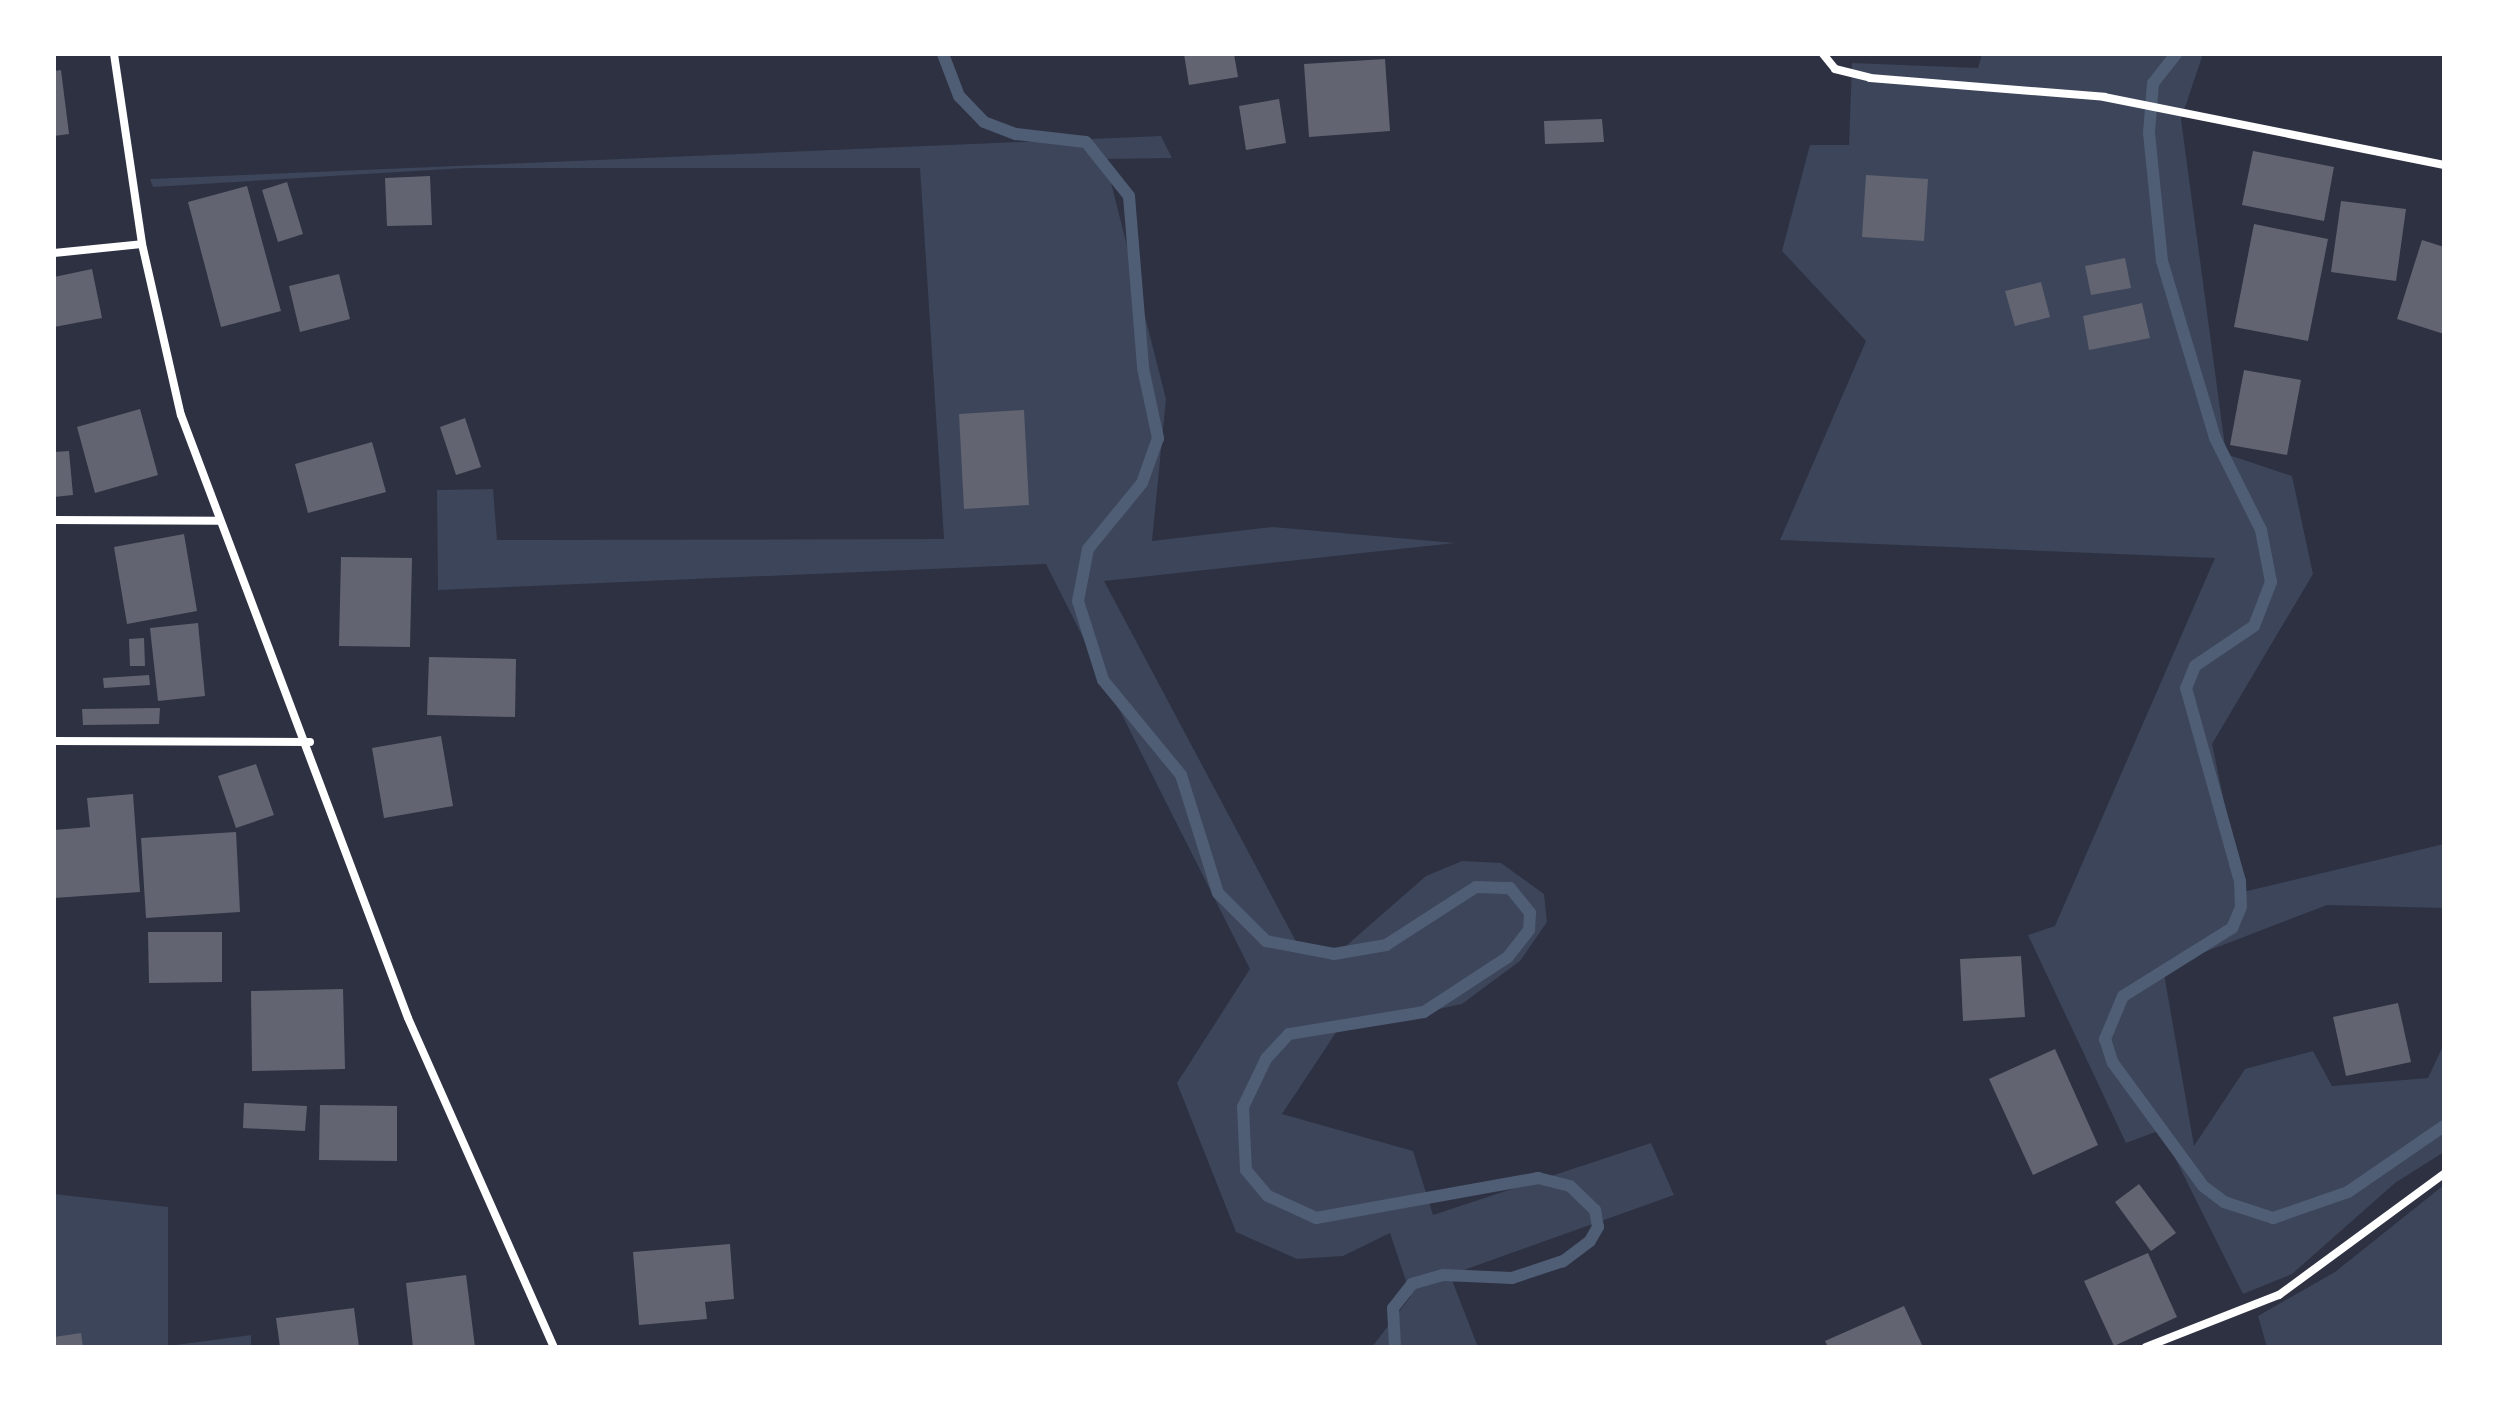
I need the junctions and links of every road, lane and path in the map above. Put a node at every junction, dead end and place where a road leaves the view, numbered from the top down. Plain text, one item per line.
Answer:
1 (114, 54) edge
2 (1823, 54) edge
3 (2444, 165) edge
4 (142, 244) junction
5 (54, 253) edge
6 (54, 520) edge
7 (219, 521) junction
8 (54, 741) edge
9 (310, 742) junction
10 (2444, 1174) edge
11 (554, 1347) edge
12 (2146, 1347) edge

1 - 4 street
2 - 3 street
4 - 5 street
4 - 7 street
6 - 7 street
7 - 9 street
8 - 9 street
9 - 11 street
10 - 12 street

